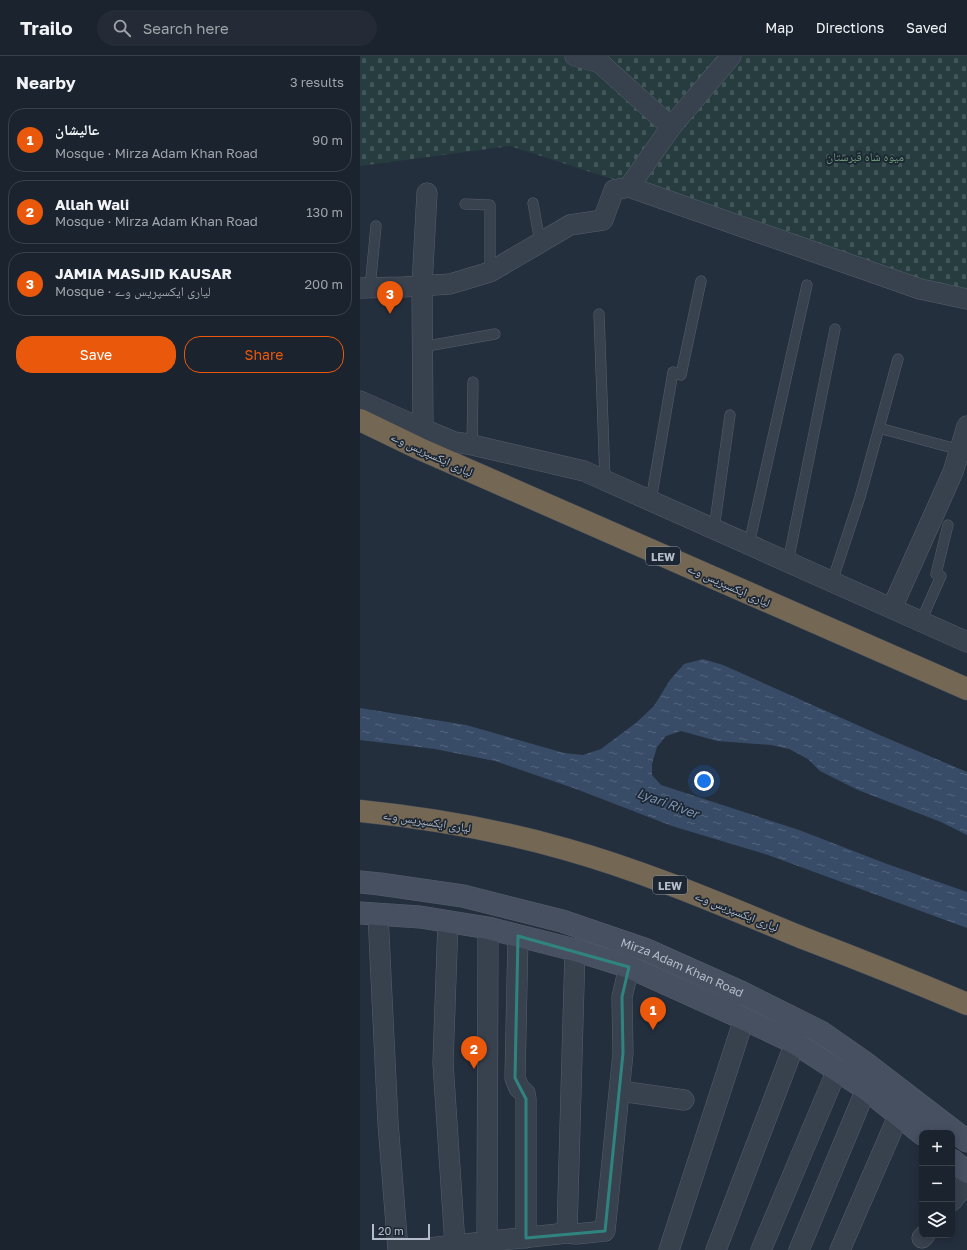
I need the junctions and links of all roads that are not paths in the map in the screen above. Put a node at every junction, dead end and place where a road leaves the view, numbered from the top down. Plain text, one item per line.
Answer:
1 (575, 56) edge
2 (730, 56) edge
3 (671, 127) junction
4 (629, 187) junction
5 (427, 193) dead end
6 (533, 203) dead end
7 (465, 204) dead end
8 (376, 226) dead end
9 (540, 242) junction
10 (490, 272) junction
11 (701, 281) dead end
12 (807, 285) dead end
13 (422, 286) junction
14 (365, 288) edge
15 (967, 299) edge
16 (598, 314) dead end
17 (836, 328) dead end
18 (495, 334) dead end
19 (422, 347) junction
20 (898, 359) dead end
21 (473, 382) dead end
22 (360, 401) edge
23 (730, 415) dead end
24 (360, 420) edge
25 (967, 426) edge
26 (879, 428) junction
27 (423, 429) junction
28 (472, 445) junction
29 (960, 450) junction
30 (605, 480) junction
31 (651, 500) junction
32 (948, 525) dead end
33 (714, 529) junction
34 (749, 544) junction
35 (788, 562) junction
36 (832, 582) junction
37 (892, 608) junction
38 (921, 621) junction
39 (967, 642) edge
40 (967, 689) edge
41 (360, 811) edge
42 (360, 882) edge
43 (369, 914) edge
44 (448, 921) junction
45 (488, 928) junction
46 (518, 936) junction
47 (575, 950) junction
48 (629, 967) junction
49 (967, 1004) edge
50 (744, 1019) junction
51 (795, 1043) junction
52 (837, 1070) junction
53 (866, 1089) junction
54 (620, 1091) junction
55 (684, 1100) dead end
56 (899, 1114) junction
57 (919, 1131) edge
58 (967, 1141) edge
59 (955, 1162) edge
60 (967, 1172) edge
61 (967, 1182) edge
62 (955, 1196) edge
63 (574, 1239) edge
64 (534, 1241) edge
65 (486, 1246) edge
66 (446, 1247) edge
67 (398, 1250) edge
68 (410, 1250) edge
69 (669, 1250) edge
70 (716, 1250) edge
71 (761, 1250) edge
72 (799, 1250) edge
73 (840, 1250) edge

1 - 3 street
2 - 3 street
3 - 4 street
4 - 9 street
4 - 15 street
5 - 13 street
6 - 9 lane
7 - 10 lane
8 - 14 lane
9 - 10 street
10 - 13 street
11 - 31 lane
12 - 34 lane
13 - 14 street
13 - 19 street
16 - 30 lane
17 - 35 lane
18 - 19 lane
19 - 27 street
20 - 26 lane
21 - 28 lane
22 - 27 street
23 - 33 lane
24 - 40 highway, لیاری ایکسپریس وے / LEW
25 - 29 street
26 - 29 lane
26 - 36 lane
27 - 28 street
28 - 30 street
29 - 37 street
30 - 31 street
31 - 33 street
32 - 38 lane
33 - 34 street
34 - 35 street
35 - 36 street
36 - 37 street
37 - 38 street
38 - 39 street
41 - 49 highway, لیاری ایکسپریس وے / LEW
42 - 58 main road, Mirza Adam Khan Road
43 - 44 main road, Mirza Adam Khan Road
43 - 67 street
44 - 45 main road, Mirza Adam Khan Road
44 - 66 street
45 - 46 main road, Mirza Adam Khan Road
45 - 65 street
46 - 47 main road, Mirza Adam Khan Road
46 - 64 street
47 - 48 main road, Mirza Adam Khan Road
47 - 63 street
48 - 50 main road, Mirza Adam Khan Road
48 - 54 street
50 - 51 main road, Mirza Adam Khan Road
50 - 69 street
51 - 52 main road, Mirza Adam Khan Road
51 - 70 street
52 - 53 main road, Mirza Adam Khan Road
52 - 71 street
53 - 56 main road, Mirza Adam Khan Road
53 - 72 street
54 - 55 street
54 - 63 street
56 - 57 main road, Mirza Adam Khan Road
56 - 73 street
59 - 60 main road
61 - 62 street
63 - 64 street
64 - 65 street
65 - 66 street
66 - 68 street

